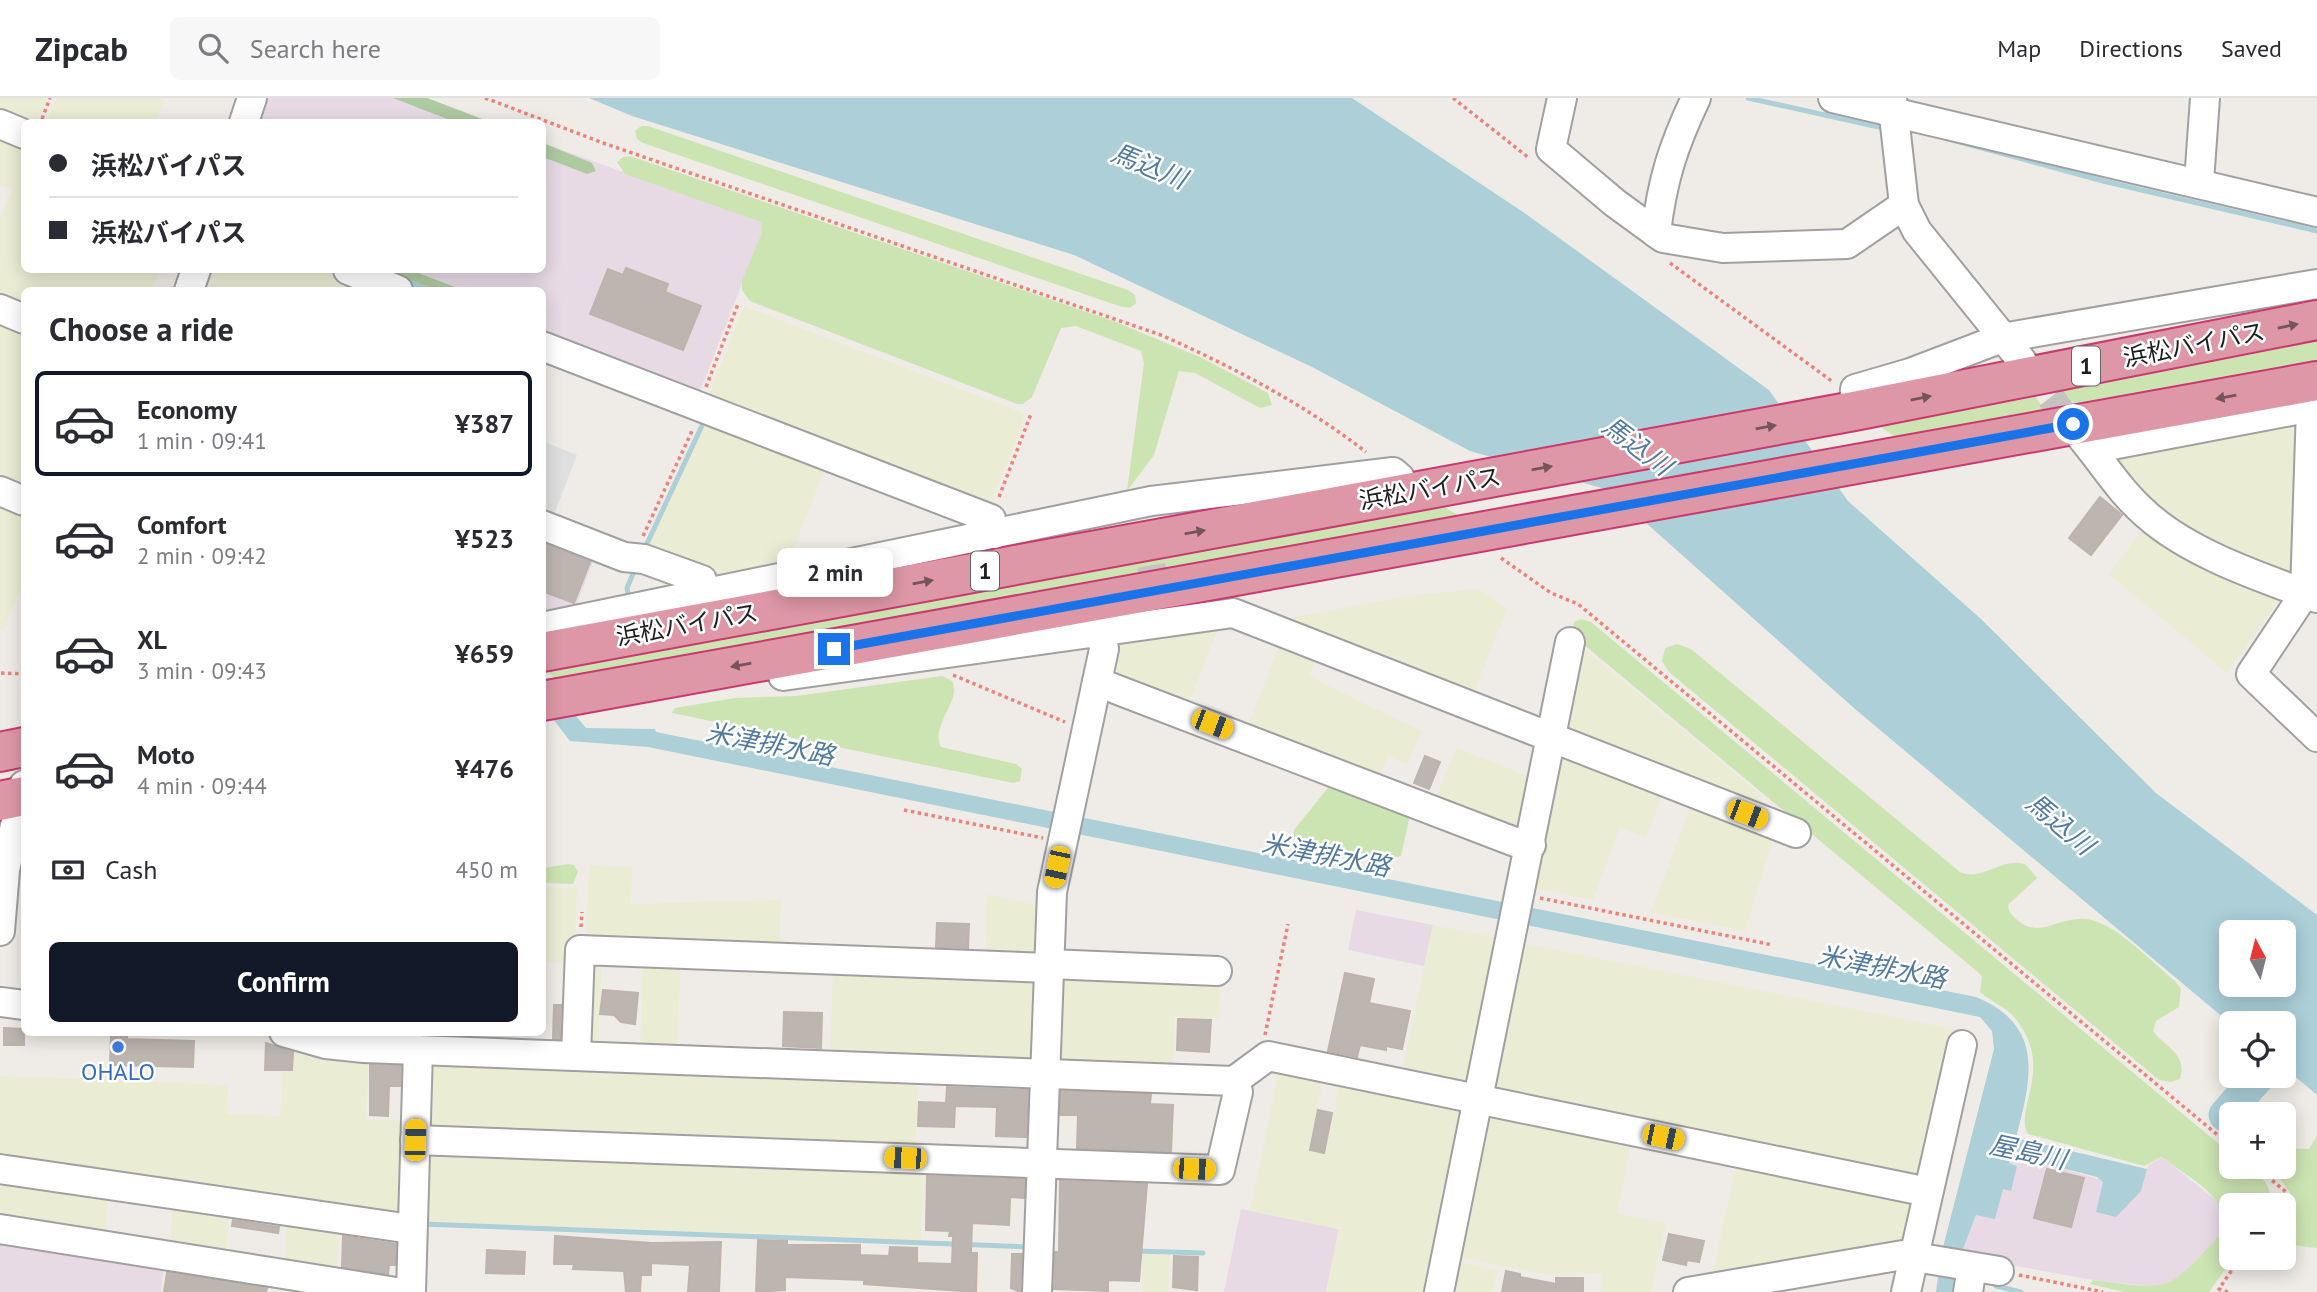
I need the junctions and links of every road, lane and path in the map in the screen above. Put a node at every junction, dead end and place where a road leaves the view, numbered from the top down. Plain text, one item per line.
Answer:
1 (50, 98) edge
2 (252, 98) edge
3 (485, 98) edge
4 (1562, 98) edge
5 (1696, 98) edge
6 (1833, 98) edge
7 (2205, 98) edge
8 (1894, 105) edge
9 (41, 119) edge
10 (245, 119) edge
11 (539, 119) edge
12 (546, 122) edge
13 (0, 124) edge
14 (21, 133) edge
15 (2199, 182) junction
16 (1904, 205) junction
17 (2317, 212) edge
18 (1656, 233) junction
19 (356, 273) edge
20 (2317, 284) edge
21 (390, 287) edge
22 (738, 304) dead end
23 (0, 309) edge
24 (21, 318) edge
25 (2317, 320) edge
26 (2002, 338) junction
27 (546, 348) edge
28 (2022, 361) tunnel mouth
29 (2315, 398) edge
30 (700, 407) junction
31 (1854, 411) junction
32 (1031, 414) dead end
33 (2313, 477) edge
34 (1408, 485) junction
35 (0, 491) edge
36 (21, 500) edge
37 (546, 526) edge
38 (992, 526) junction
39 (1491, 544) junction
40 (633, 558) junction
41 (705, 593) junction
42 (2311, 596) edge
43 (546, 626) edge
44 (1101, 631) junction
45 (1570, 642) dead end
46 (546, 651) edge
47 (947, 653) junction
48 (780, 659) junction
49 (1, 673) edge
50 (21, 674) edge
51 (1097, 682) junction
52 (553, 699) edge
53 (1087, 730) junction
54 (1551, 737) junction
55 (2317, 737) edge
56 (21, 748) edge
57 (0, 751) edge
58 (15, 791) edge
59 (904, 810) dead end
60 (1796, 833) dead end
61 (1063, 841) junction
62 (1531, 845) junction
63 (1520, 896) junction
64 (1288, 924) dead end
65 (0, 931) edge
66 (1773, 945) dead end
67 (1049, 966) junction
68 (1217, 971) dead end
69 (0, 1002) edge
70 (21, 1005) edge
71 (300, 1036) edge
72 (1962, 1045) dead end
73 (418, 1050) junction
74 (576, 1056) junction
75 (1268, 1056) junction
76 (1045, 1074) junction
77 (1234, 1081) junction
78 (1478, 1099) junction
79 (2219, 1136) edge
80 (415, 1140) junction
81 (1042, 1163) junction
82 (0, 1169) edge
83 (2270, 1179) edge
84 (1928, 1192) junction
85 (2285, 1193) edge
86 (0, 1229) edge
87 (411, 1229) junction
88 (1919, 1257) junction
89 (2232, 1270) edge
90 (1976, 1274) edge
91 (396, 1292) edge
92 (411, 1292) edge
93 (1037, 1292) edge
94 (1439, 1292) edge
95 (1689, 1292) edge
96 (1906, 1292) edge
97 (2103, 1292) edge
98 (2228, 1292) edge

1 - 9 path
2 - 10 street
3 - 11 path
4 - 18 street
5 - 18 street
6 - 8 street
7 - 15 street
8 - 15 street
8 - 16 street
12 - 34 path
13 - 14 street
15 - 17 street
16 - 18 street
16 - 26 street
19 - 21 street
20 - 26 street
22 - 30 path
23 - 24 street
31 -> 25 highway, 浜松バイパス / 1
26 - 28 street
26 - 31 street
27 - 30 street
29 - 33 street
29 -> 39 highway, 浜松バイパス / 1
29 - 42 street
30 - 38 street
30 - 40 path
34 -> 31 highway, 浜松バイパス / 1
32 - 38 path
33 - 42 street
34 - 38 street
46 -> 34 highway, 浜松バイパス / 1
35 - 36 street
37 - 40 street
38 - 41 street
39 - 48 highway, 浜松バイパス / 1
39 - 79 path
40 - 41 street
41 - 43 street
42 - 55 street
44 - 47 street
44 - 51 street
44 - 54 street
45 - 54 street
47 - 48 street
47 - 53 path
48 -> 52 highway, 浜松バイパス / 1
49 - 50 path
51 - 53 street
51 - 62 street
53 - 61 street
54 - 60 street
54 - 62 street
56 - 57 highway
58 - 65 street
59 - 61 path
61 - 67 street
62 - 63 street
63 - 66 path
63 - 78 street
64 - 75 path
67 - 68 street
67 - 74 street
67 - 76 street
69 - 70 street
71 - 73 street
72 - 84 street
73 - 74 street
73 - 80 street
74 - 76 street
75 - 77 street
75 - 78 street
76 - 77 street
76 - 81 street
77 - 81 street
78 - 84 street
78 - 94 street
80 - 81 street
80 - 87 street
81 - 93 street
82 - 87 street
83 - 85 path
84 - 88 street
86 - 91 street
87 - 92 street
88 - 90 street
88 - 95 street
88 - 96 street
89 - 98 path
90 - 97 path

